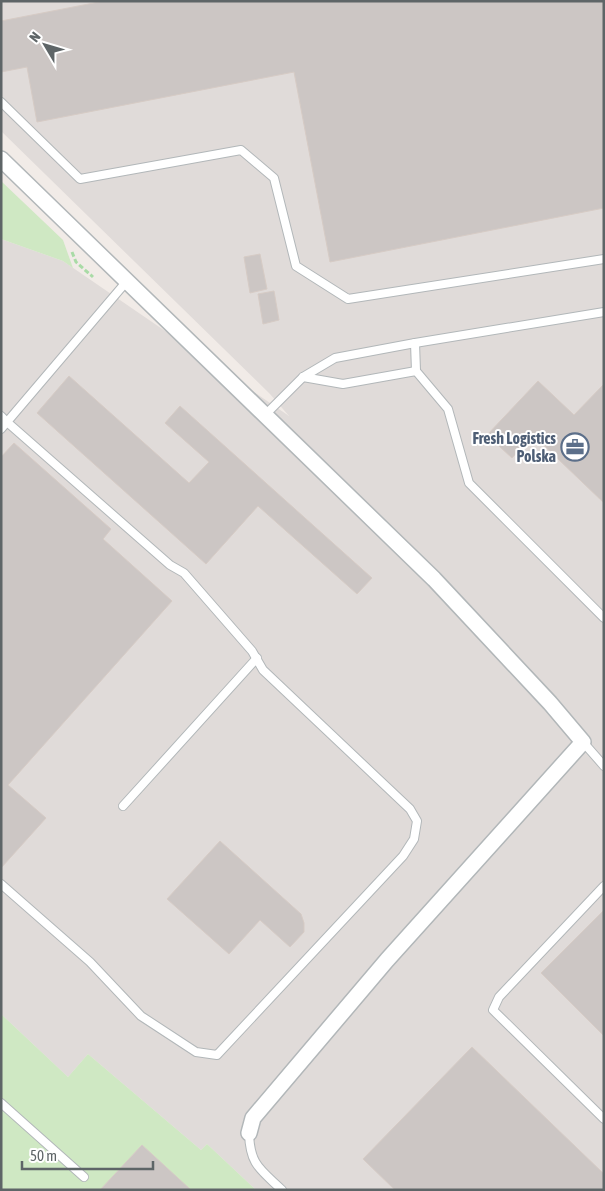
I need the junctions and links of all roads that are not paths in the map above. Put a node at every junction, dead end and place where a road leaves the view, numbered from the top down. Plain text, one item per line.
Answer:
1 (1, 102) edge
2 (1, 159) edge
3 (604, 259) edge
4 (127, 281) junction
5 (604, 312) edge
6 (415, 343) junction
7 (416, 371) junction
8 (304, 377) junction
9 (265, 415) junction
10 (4, 419) edge
11 (1, 428) edge
12 (604, 618) edge
13 (256, 658) junction
14 (583, 742) junction
15 (604, 766) edge
16 (122, 806) dead end
17 (1, 884) edge
18 (604, 886) edge
19 (1, 1103) edge
20 (604, 1119) edge
21 (249, 1133) joint
22 (84, 1177) dead end
23 (282, 1190) edge

1 - 3 lane
2 - 4 street
4 - 9 street
4 - 10 lane
5 - 6 lane
6 - 7 lane
6 - 8 lane
7 - 8 lane
7 - 12 lane
8 - 9 lane
9 - 14 street
10 - 11 lane
10 - 13 lane
13 - 16 lane
13 - 17 lane
14 - 15 lane
14 - 21 street
18 - 20 lane
19 - 22 lane
21 - 23 lane

